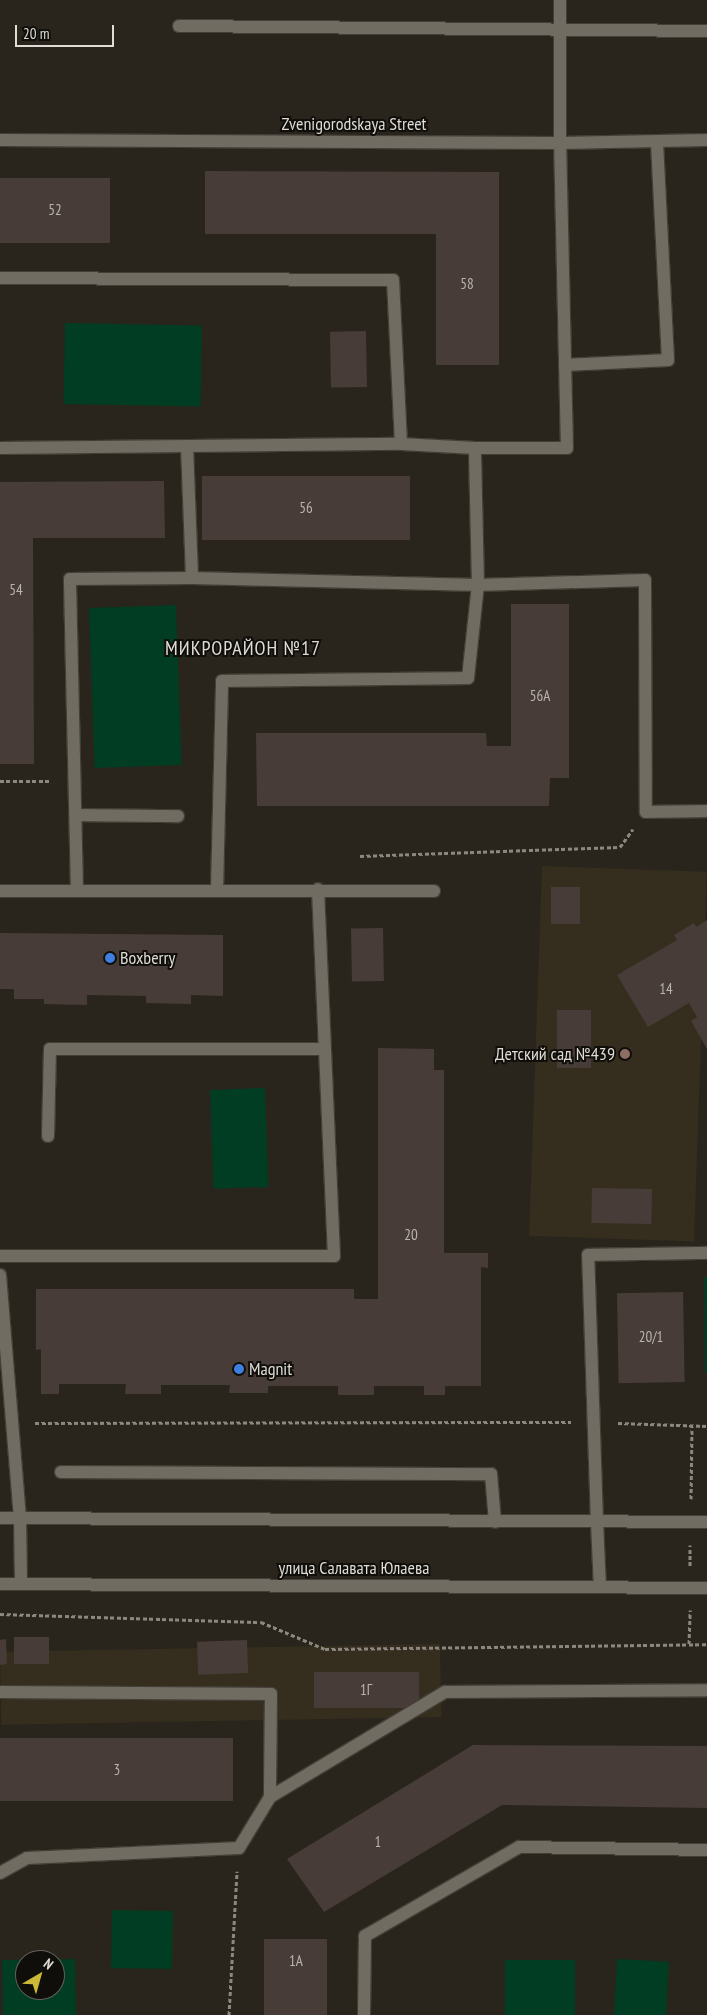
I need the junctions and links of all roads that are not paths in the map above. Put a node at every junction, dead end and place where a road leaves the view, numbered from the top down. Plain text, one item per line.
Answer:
1 (560, 0) edge
2 (180, 26) dead end
3 (560, 29) junction
4 (707, 31) edge
5 (0, 140) edge
6 (707, 140) edge
7 (656, 141) junction
8 (560, 143) junction
9 (0, 278) edge
10 (565, 365) junction
11 (401, 444) junction
12 (187, 446) junction
13 (0, 448) edge
14 (475, 448) junction
15 (192, 578) junction
16 (478, 585) junction
17 (707, 811) edge
18 (76, 815) junction
19 (178, 816) dead end
20 (318, 889) junction
21 (217, 890) junction
22 (0, 891) edge
23 (76, 891) junction
24 (434, 891) dead end
25 (323, 1049) junction
26 (48, 1136) dead end
27 (707, 1254) edge
28 (0, 1256) edge
29 (0, 1275) edge
30 (61, 1472) dead end
31 (0, 1518) edge
32 (20, 1518) junction
33 (494, 1522) junction
34 (597, 1522) junction
35 (707, 1522) edge
36 (0, 1584) edge
37 (21, 1584) junction
38 (600, 1587) junction
39 (707, 1588) edge
40 (707, 1690) edge
41 (0, 1692) edge
42 (270, 1797) junction
43 (707, 1850) edge
44 (0, 1874) edge
45 (364, 2015) edge

1 - 3 street
2 - 3 street
3 - 4 street
3 - 8 street
5 - 8 street, Zvenigorodskaya Street
6 - 7 street, Zvenigorodskaya Street
7 - 8 street, Zvenigorodskaya Street
7 - 10 street
8 - 10 street
9 - 11 street
10 - 14 street
11 - 12 street
11 - 14 street
12 - 13 street
12 - 15 street
14 - 16 street
15 - 16 street
15 - 18 street
16 - 17 street
16 - 21 street
18 - 19 street
18 - 23 street
20 - 21 street
20 - 24 street
20 - 25 street
21 - 23 street
22 - 23 street
25 - 26 street
25 - 28 street
27 - 34 street
29 - 32 street
30 - 33 street
31 - 32 street
32 - 33 street
32 - 37 street
33 - 34 street
34 - 35 street
34 - 38 street
36 - 37 street, улица Салавата Юлаева
37 - 38 street, улица Салавата Юлаева
38 - 39 street, улица Салавата Юлаева
40 - 42 street
41 - 42 street
42 - 44 street
43 - 45 street

